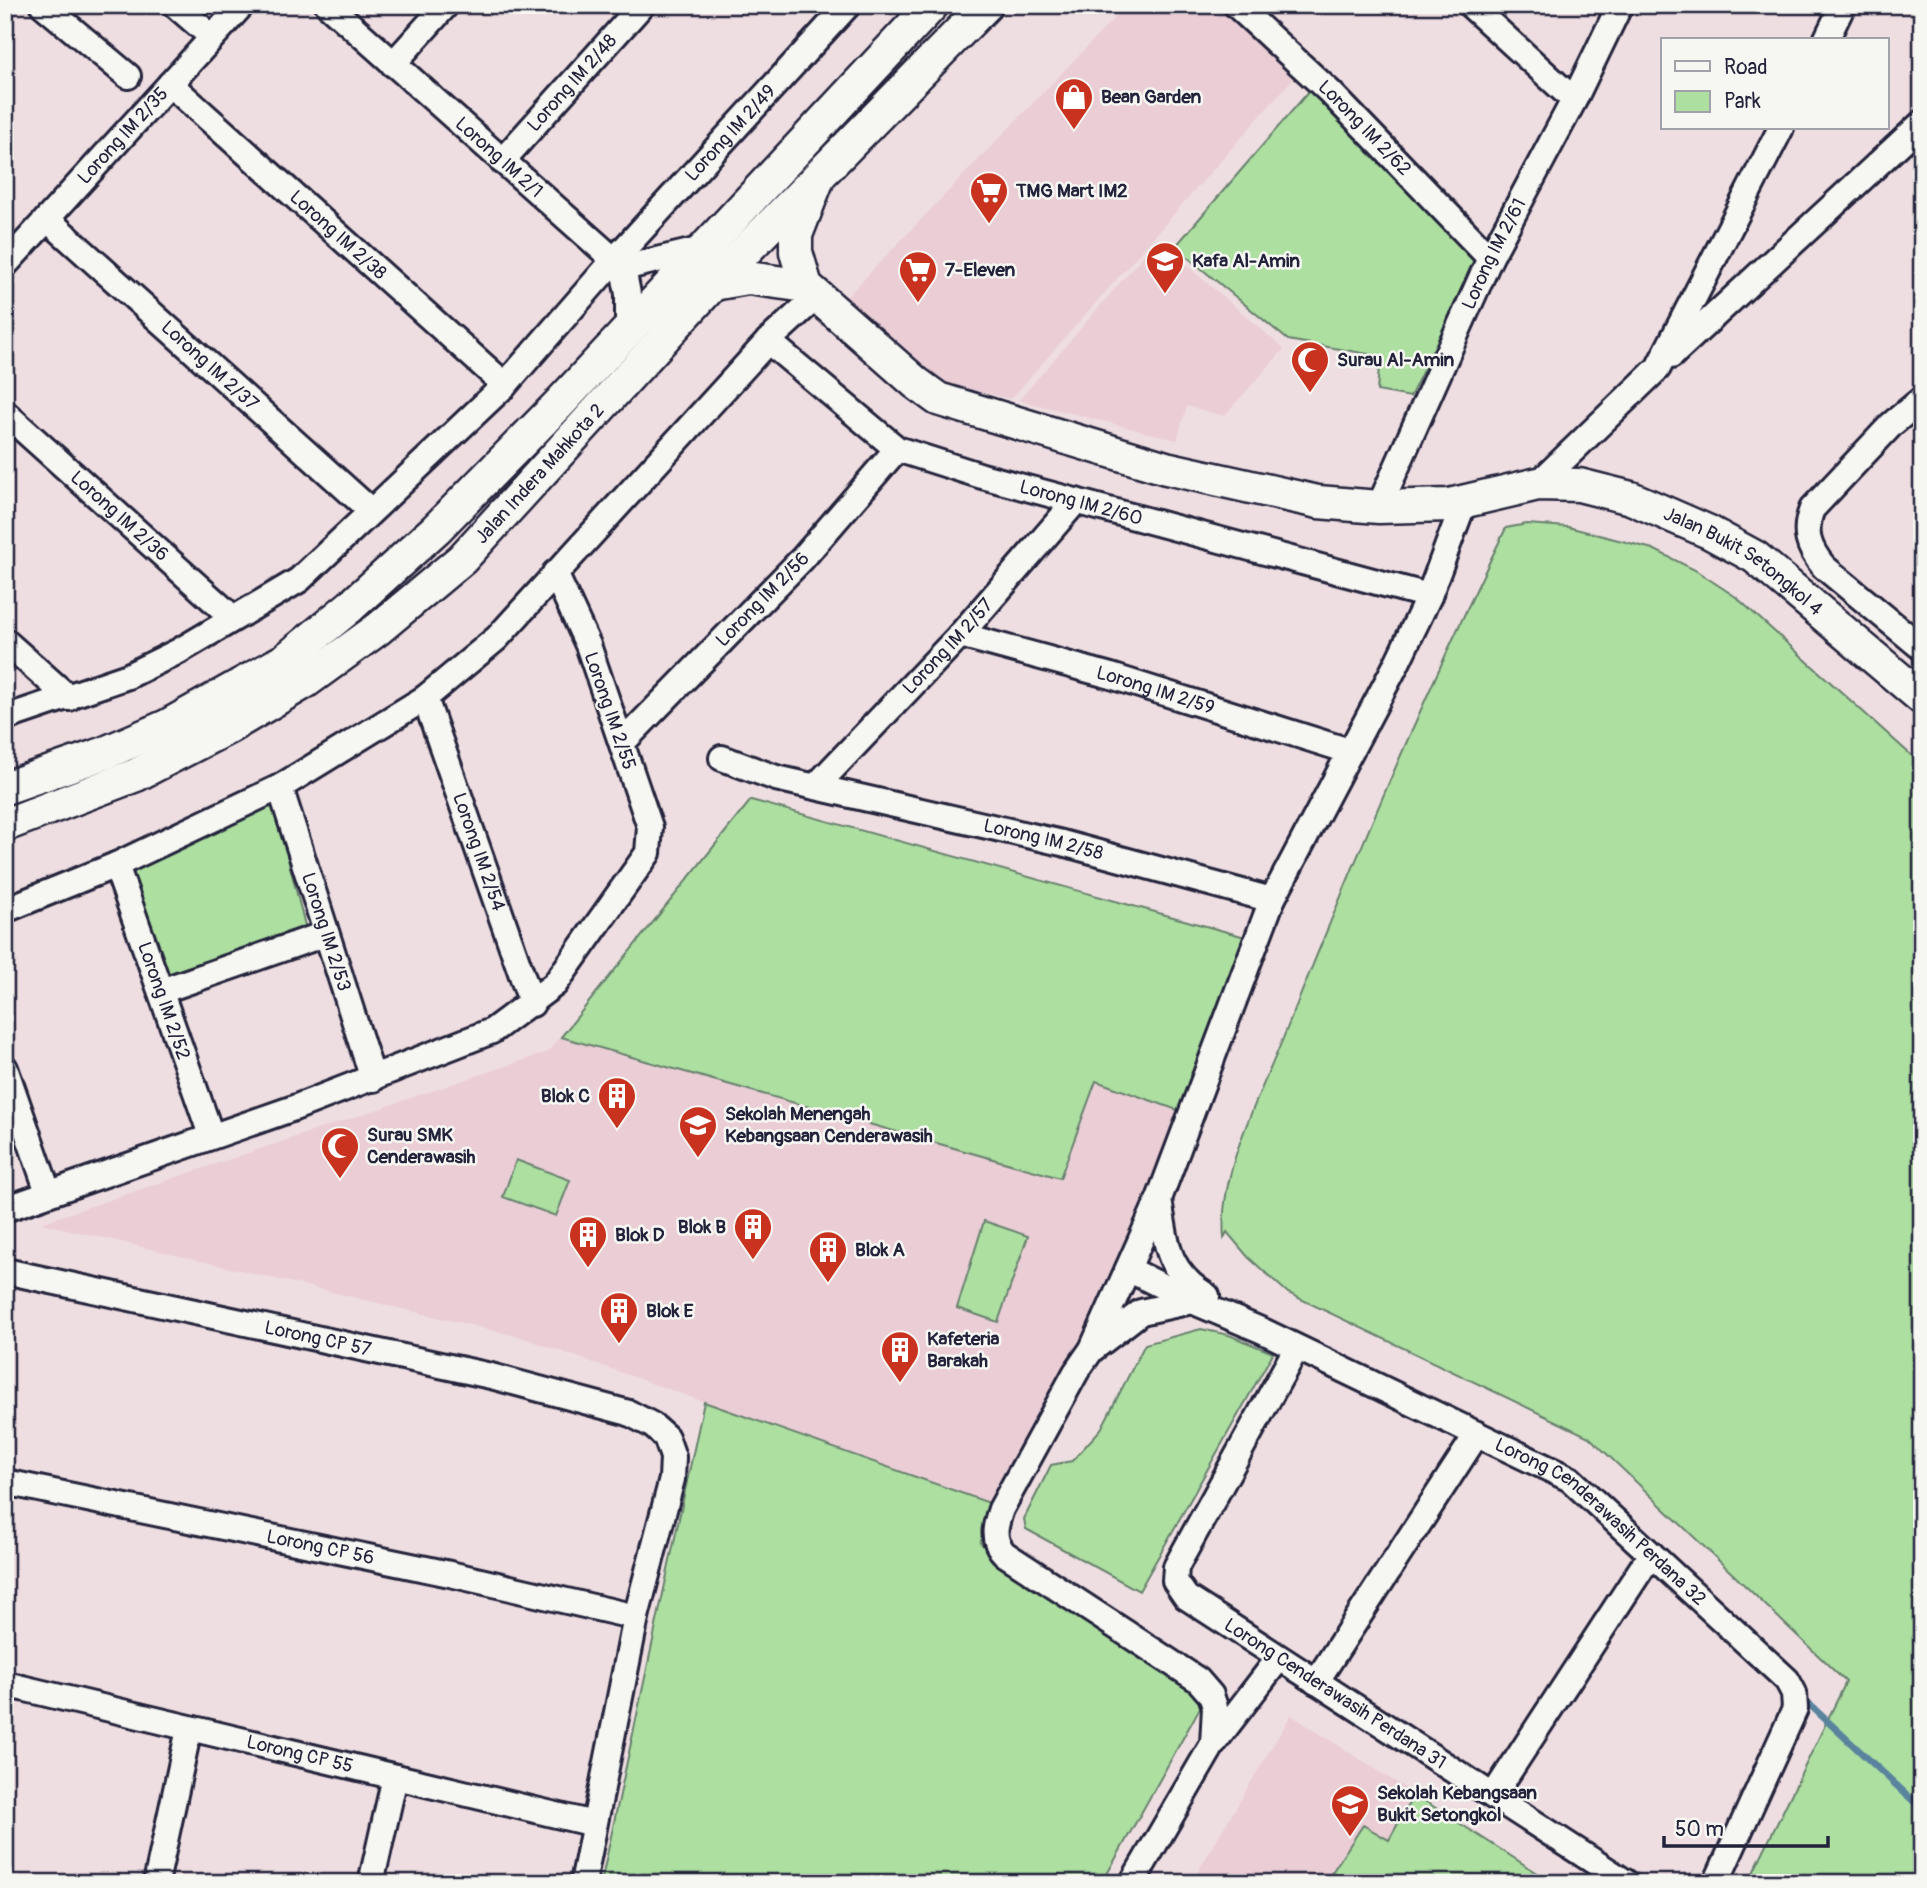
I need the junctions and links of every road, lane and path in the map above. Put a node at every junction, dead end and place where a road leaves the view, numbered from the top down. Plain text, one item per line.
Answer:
1 (43, 5) edge
2 (175, 5) edge
3 (242, 5) edge
4 (328, 5) edge
5 (446, 5) edge
6 (642, 5) edge
7 (848, 5) edge
8 (932, 5) edge
9 (986, 5) edge
10 (1236, 5) edge
11 (1471, 5) edge
12 (1620, 5) edge
13 (1843, 5) edge
14 (212, 37) junction
15 (1827, 38) edge
16 (393, 64) junction
17 (128, 76) dead end
18 (170, 84) junction
19 (1574, 100) junction
20 (1922, 123) edge
21 (1780, 130) edge
22 (502, 161) junction
23 (817, 181) junction
24 (47, 219) junction
25 (703, 249) junction
26 (1490, 258) junction
27 (618, 264) junction
28 (5, 265) edge
29 (713, 284) junction
30 (811, 291) junction
31 (628, 330) junction
32 (768, 341) junction
33 (1658, 368) junction
34 (505, 385) junction
35 (1922, 398) edge
36 (5, 413) edge
37 (897, 449) junction
38 (1538, 484) junction
39 (1076, 500) junction
40 (1464, 502) junction
41 (1379, 507) junction
42 (371, 511) junction
43 (436, 529) junction
44 (462, 559) junction
45 (555, 573) junction
46 (1429, 596) junction
47 (233, 618) junction
48 (960, 635) junction
49 (5, 641) edge
50 (1922, 648) edge
51 (69, 698) junction
52 (425, 698) junction
53 (1922, 698) edge
54 (5, 718) edge
55 (622, 743) junction
56 (1349, 751) junction
57 (722, 758) dead end
58 (816, 786) junction
59 (280, 787) junction
60 (5, 788) edge
61 (5, 825) edge
62 (116, 865) junction
63 (1272, 900) junction
64 (5, 909) edge
65 (325, 934) junction
66 (161, 991) junction
67 (532, 1004) junction
68 (5, 1068) edge
69 (373, 1079) junction
70 (211, 1135) junction
71 (48, 1192) junction
72 (1159, 1199) junction
73 (5, 1209) edge
74 (1128, 1269) junction
75 (5, 1271) edge
76 (1192, 1301) junction
77 (1263, 1331) junction
78 (1092, 1349) junction
79 (1296, 1349) junction
80 (1477, 1434) junction
81 (5, 1482) edge
82 (1651, 1554) junction
83 (636, 1617) junction
84 (1279, 1658) junction
85 (1316, 1682) junction
86 (5, 1684) edge
87 (189, 1729) junction
88 (1213, 1744) junction
89 (395, 1777) junction
90 (1493, 1796) junction
91 (594, 1824) junction
92 (156, 1883) edge
93 (371, 1883) edge
94 (583, 1883) edge
95 (1132, 1883) edge
96 (1627, 1883) edge
97 (1716, 1883) edge

1 - 17 street
2 - 14 street
3 - 14 street, Lorong IM 2/35
4 - 16 street, Lorong IM 2/1
5 - 16 street
6 - 22 street, Lorong IM 2/48
7 - 27 street, Lorong IM 2/49
8 - 25 street, Jalan Indera Mahkota 2
9 - 23 street, Jalan Indera Mahkota 2
10 - 26 street, Lorong IM 2/62
11 - 19 street
12 - 19 street, Lorong IM 2/61
13 - 15 street
14 - 18 street, Lorong IM 2/35
16 - 22 street, Lorong IM 2/1
18 - 24 street, Lorong IM 2/35
18 - 34 street, Lorong IM 2/38
19 - 26 street, Lorong IM 2/61
20 - 33 street
21 - 33 street
22 - 27 street, Lorong IM 2/1
23 - 29 street, Jalan Indera Mahkota 2
23 - 30 street
24 - 28 street, Lorong IM 2/35
24 - 42 street, Lorong IM 2/37
25 - 27 street
25 - 31 street, Jalan Indera Mahkota 2
26 - 41 street, Lorong IM 2/61
27 - 31 street
27 - 34 street, Lorong IM 2/49
29 - 30 street
29 - 44 street, Jalan Indera Mahkota 2
30 - 32 street
30 - 41 street, Jalan Bukit Setongkol 4
31 - 43 street, Jalan Indera Mahkota 2
32 - 37 street, Lorong IM 2/60
32 - 45 street
33 - 38 street
34 - 42 street, Lorong IM 2/49
35 - 50 street
36 - 47 street, Lorong IM 2/36
37 - 39 street, Lorong IM 2/60
37 - 55 street, Lorong IM 2/56
38 - 40 street, Jalan Bukit Setongkol 4
38 - 53 street, Jalan Bukit Setongkol 4
39 - 46 street, Lorong IM 2/60
39 - 48 street, Lorong IM 2/57
40 - 41 street, Jalan Bukit Setongkol 4
40 - 46 street
42 - 47 street, Lorong IM 2/49
43 - 44 street
43 - 60 street, Jalan Indera Mahkota 2
44 - 61 street, Jalan Indera Mahkota 2
45 - 52 street
45 - 55 street, Lorong IM 2/55
46 - 56 street
47 - 51 street, Lorong IM 2/49
48 - 56 street, Lorong IM 2/59
48 - 58 street, Lorong IM 2/57
49 - 51 street
51 - 54 street, Lorong IM 2/49
52 - 59 street
52 - 67 street, Lorong IM 2/54
55 - 67 street, Lorong IM 2/55
56 - 63 street
57 - 58 street, Lorong IM 2/58
58 - 63 street, Lorong IM 2/58
59 - 62 street
59 - 65 street, Lorong IM 2/53
62 - 64 street
62 - 66 street, Lorong IM 2/52
63 - 72 street
65 - 66 street
65 - 69 street, Lorong IM 2/53
66 - 70 street, Lorong IM 2/52
67 - 69 street
68 - 71 street
69 - 70 street
70 - 71 street
71 - 73 street
72 - 74 street
72 - 77 street
74 - 76 street, Lorong Cenderawasih Perdana 32
74 - 78 street
75 - 83 street, Lorong CP 57
76 - 77 street, Lorong Cenderawasih Perdana 32
76 - 78 street
77 - 79 street, Lorong Cenderawasih Perdana 32
78 - 88 street
79 - 80 street, Lorong Cenderawasih Perdana 32
79 - 84 street, Lorong Cenderawasih Perdana 31
80 - 82 street, Lorong Cenderawasih Perdana 32
80 - 85 street
81 - 83 street, Lorong CP 56
82 - 90 street
82 - 97 street, Lorong Cenderawasih Perdana 32
83 - 91 street, Lorong CP 57
84 - 85 street, Lorong Cenderawasih Perdana 31
84 - 88 street
85 - 90 street, Lorong Cenderawasih Perdana 31
86 - 87 street, Lorong CP 55
87 - 89 street, Lorong CP 55
87 - 92 street
88 - 95 street
89 - 91 street, Lorong CP 55
89 - 93 street
90 - 96 street, Lorong Cenderawasih Perdana 31
91 - 94 street, Lorong CP 57

